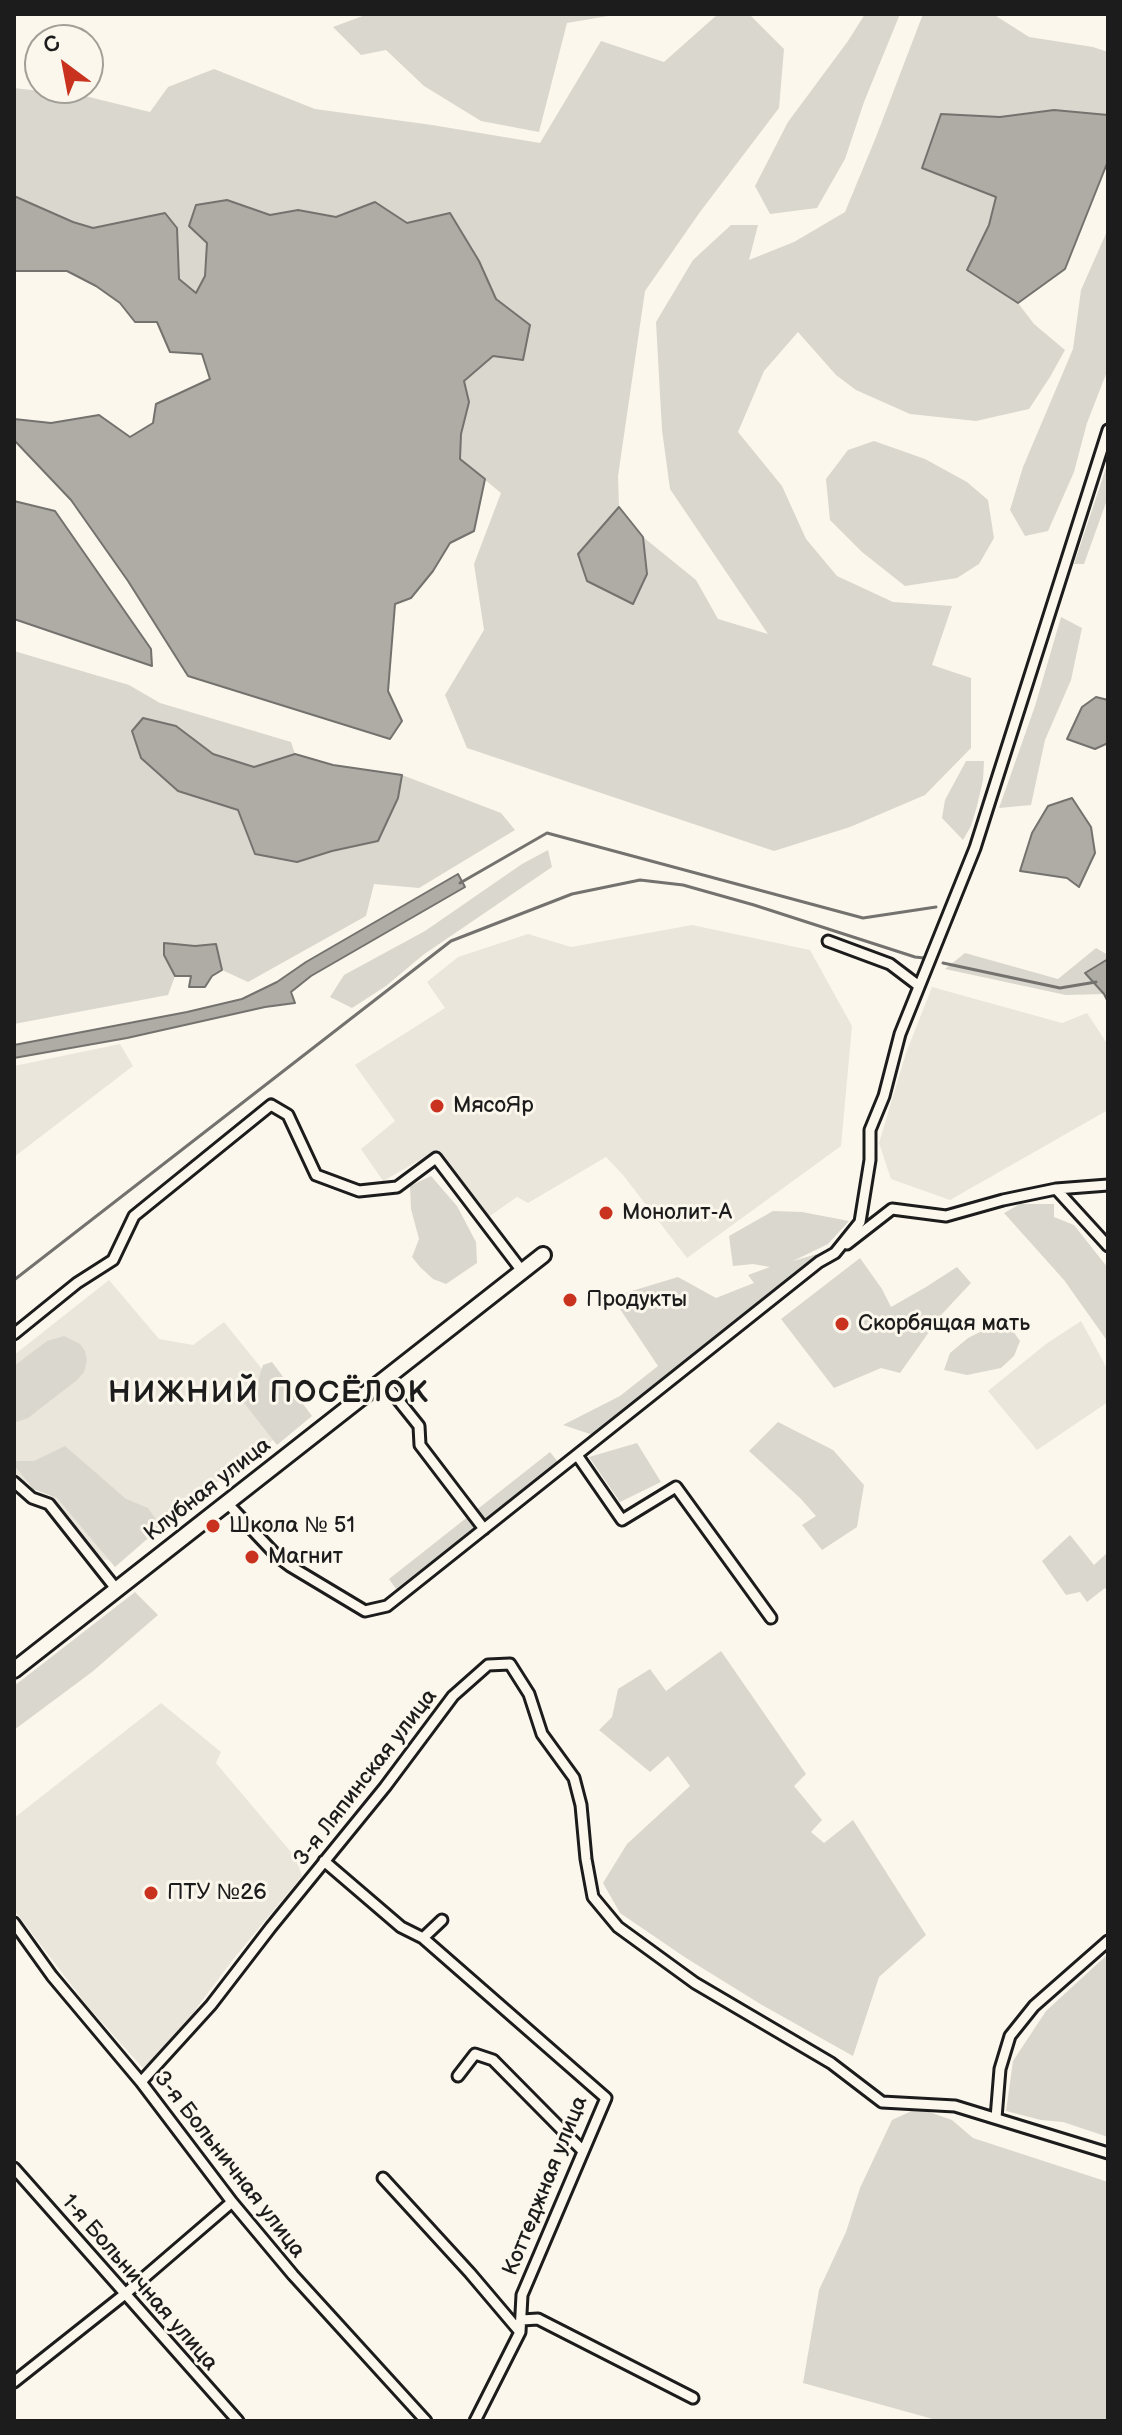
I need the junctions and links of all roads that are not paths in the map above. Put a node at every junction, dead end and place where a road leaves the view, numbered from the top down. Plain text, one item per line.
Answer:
1 (1108, 430) edge
2 (828, 941) dead end
3 (919, 986) junction
4 (1108, 1185) edge
5 (1056, 1189) junction
6 (1108, 1246) edge
7 (835, 1253) junction
8 (543, 1255) dead end
9 (522, 1271) junction
10 (14, 1334) edge
11 (383, 1381) junction
12 (577, 1455) junction
13 (14, 1482) edge
14 (227, 1503) junction
15 (484, 1529) junction
16 (117, 1590) junction
17 (771, 1618) dead end
18 (14, 1670) edge
19 (324, 1861) junction
20 (442, 1920) dead end
21 (14, 1923) edge
22 (423, 1938) junction
23 (1108, 1941) edge
24 (458, 2076) dead end
25 (141, 2082) junction
26 (996, 2118) junction
27 (583, 2151) junction
28 (1108, 2153) edge
29 (14, 2168) edge
30 (383, 2178) dead end
31 (232, 2202) junction
32 (125, 2294) junction
33 (522, 2320) junction
34 (520, 2332) junction
35 (14, 2382) edge
36 (693, 2398) dead end
37 (238, 2421) edge
38 (426, 2421) edge
39 (475, 2421) edge

1 - 3 street
2 - 3 street
3 - 7 street
4 - 5 street
5 - 6 street
5 - 7 street
7 - 12 street
8 - 9 street, Клубная улица
9 - 10 street
9 - 11 street, Клубная улица
11 - 14 street, Клубная улица
11 - 15 street
12 - 15 street
12 - 17 street
13 - 16 street
14 - 15 street
14 - 16 street, Клубная улица
16 - 18 street, Клубная улица
19 - 22 street
19 - 25 street, 3-я Ляпинская улица
19 - 26 street, 3-я Ляпинская улица
20 - 22 street
21 - 25 street, 3-я Больничная улица
22 - 27 street, Коттеджная улица
23 - 26 street
24 - 27 street
25 - 31 street, 3-я Больничная улица
26 - 28 street
27 - 33 street, Коттеджная улица
29 - 32 street, 1-я Больничная улица
30 - 34 street
31 - 32 street
31 - 38 street, 3-я Больничная улица
32 - 35 street
32 - 37 street, 1-я Больничная улица
33 - 34 street, Коттеджная улица
33 - 36 street
34 - 39 street, Коттеджная улица

